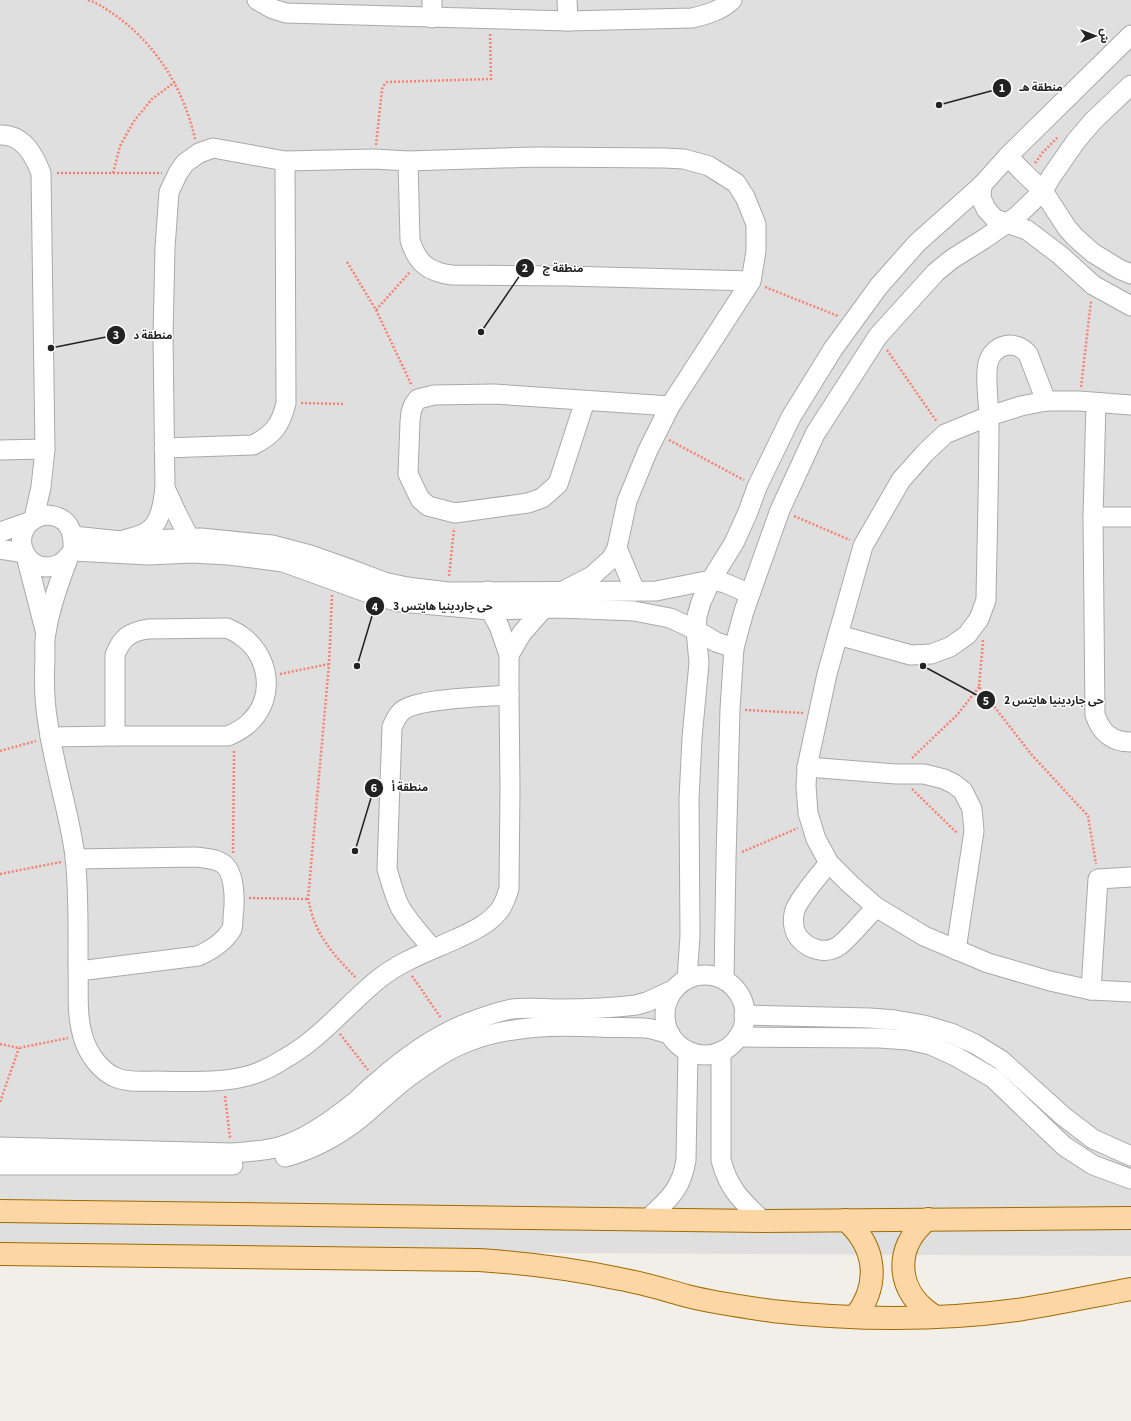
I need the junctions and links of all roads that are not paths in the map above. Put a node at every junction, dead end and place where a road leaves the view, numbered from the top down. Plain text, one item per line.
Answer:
1 (257, 0) edge
2 (567, 0) edge
3 (732, 0) edge
4 (432, 9) edge
5 (568, 21) junction
6 (1131, 35) edge
7 (1131, 85) edge
8 (0, 135) edge
9 (1008, 156) junction
10 (285, 161) junction
11 (408, 161) junction
12 (982, 185) junction
13 (1043, 191) junction
14 (1006, 224) junction
15 (1131, 274) edge
16 (751, 281) junction
17 (1131, 306) edge
18 (585, 401) junction
19 (1046, 401) junction
20 (1088, 402) junction
21 (1131, 405) edge
22 (670, 406) junction
23 (989, 416) junction
24 (164, 448) junction
25 (45, 449) junction
26 (0, 450) edge
27 (165, 488) junction
28 (1131, 516) edge
29 (1093, 517) junction
30 (39, 518) junction
31 (0, 532) edge
32 (121, 541) junction
33 (190, 546) junction
34 (72, 547) junction
35 (617, 548) junction
36 (0, 549) edge
37 (25, 554) junction
38 (711, 580) junction
39 (488, 591) junction
40 (635, 591) junction
41 (656, 591) junction
42 (750, 594) junction
43 (556, 603) junction
44 (490, 610) junction
45 (654, 614) junction
46 (696, 630) junction
47 (46, 633) junction
48 (838, 635) junction
49 (734, 648) junction
50 (510, 655) junction
51 (509, 695) junction
52 (115, 736) junction
53 (50, 737) junction
54 (1131, 742) edge
55 (807, 767) junction
56 (75, 859) junction
57 (829, 863) junction
58 (1131, 877) edge
59 (876, 907) junction
60 (433, 949) junction
61 (956, 950) junction
62 (78, 971) junction
63 (724, 980) junction
64 (680, 984) junction
65 (1091, 990) junction
66 (1131, 992) edge
67 (744, 1015) junction
68 (670, 1034) junction
69 (738, 1037) junction
70 (688, 1051) junction
71 (721, 1051) junction
72 (0, 1147) edge
73 (1131, 1156) edge
74 (0, 1165) edge
75 (1131, 1179) edge
76 (0, 1211) edge
77 (1131, 1218) edge
78 (648, 1219) junction
79 (928, 1219) junction
80 (846, 1220) junction
81 (763, 1221) junction
82 (0, 1254) edge
83 (1131, 1289) edge
84 (936, 1317) junction
85 (855, 1318) junction

1 - 4 street
2 - 5 street
3 - 5 street
4 - 5 street
6 - 9 street
7 - 13 street
8 - 25 street
9 - 12 street
9 - 13 street
10 - 11 street
10 - 24 street
10 - 24 street
11 - 16 street
11 - 16 street
12 - 14 street
12 - 38 street
13 - 14 street
13 - 15 street
14 - 17 street
14 - 42 street
16 - 22 street
18 - 18 street
18 - 22 street
19 - 20 street
19 - 23 street
19 - 23 street
20 - 21 street
20 - 29 street
22 - 35 street
23 - 48 street
23 - 48 street
24 - 27 street
25 - 26 street
25 - 30 street
27 - 32 street
27 - 33 street
28 - 29 street
29 - 54 street
30 - 31 street
30 - 34 street
30 - 37 street
32 - 33 street
32 - 34 street
33 - 34 street
33 - 39 street
33 - 44 street
34 - 37 street
34 - 47 street
35 - 40 street
35 - 43 street
36 - 37 street
37 - 47 street
38 - 41 street
38 - 42 street
38 - 46 street
39 - 43 street
39 - 44 street
40 - 41 street
40 - 43 street
41 - 45 street
42 - 49 street
43 - 44 street
43 - 45 street
43 - 50 street
44 - 50 street
45 - 46 street
46 - 49 street
46 - 64 street
47 - 53 street
48 - 55 street
49 - 63 street
50 - 51 street
51 - 60 street
51 - 60 street
52 - 52 street
52 - 53 street
53 - 56 street
55 - 57 street
55 - 61 street
56 - 62 street
56 - 62 street
57 - 59 street
57 - 59 street
58 - 65 street
59 - 61 street
60 - 62 street
61 - 65 street
63 - 64 street
63 - 67 street
64 - 68 street
64 - 72 street
65 - 66 street
67 - 69 street
67 - 73 street
68 - 70 street
68 - 74 street
69 - 71 street
69 - 75 street
70 - 71 street
70 - 78 street
71 - 81 street
76 - 78 main road
77 - 79 main road
78 - 81 main road
79 - 80 main road
79 - 84 main road
80 - 81 main road
80 - 85 main road
82 - 85 main road
83 - 84 main road
84 - 85 main road

